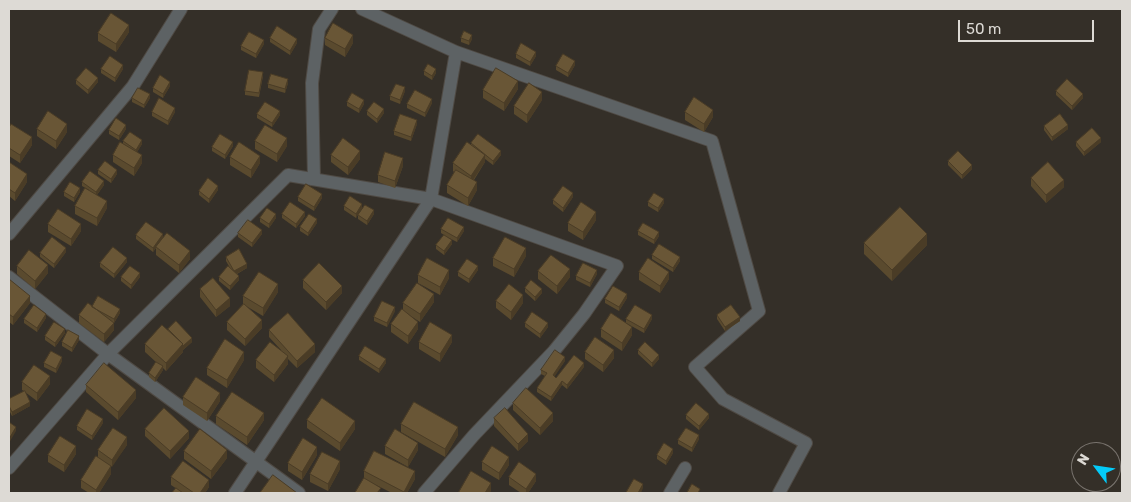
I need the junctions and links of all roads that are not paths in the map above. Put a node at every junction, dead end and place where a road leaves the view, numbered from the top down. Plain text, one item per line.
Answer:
1 (182, 9) edge
2 (332, 9) edge
3 (362, 9) edge
4 (456, 52) junction
5 (314, 179) junction
6 (431, 199) junction
7 (9, 234) edge
8 (9, 277) edge
9 (108, 354) junction
10 (255, 461) junction
11 (9, 468) edge
12 (685, 468) dead end
13 (235, 493) edge
14 (299, 493) edge
15 (424, 493) edge
16 (670, 493) edge
17 (779, 493) edge

1 - 7 street
2 - 5 street
3 - 4 street
4 - 6 street
4 - 17 street
5 - 6 street
5 - 9 street
6 - 10 street
6 - 15 street
8 - 9 street
9 - 10 street
9 - 11 street
10 - 13 street
10 - 14 street
12 - 16 street

